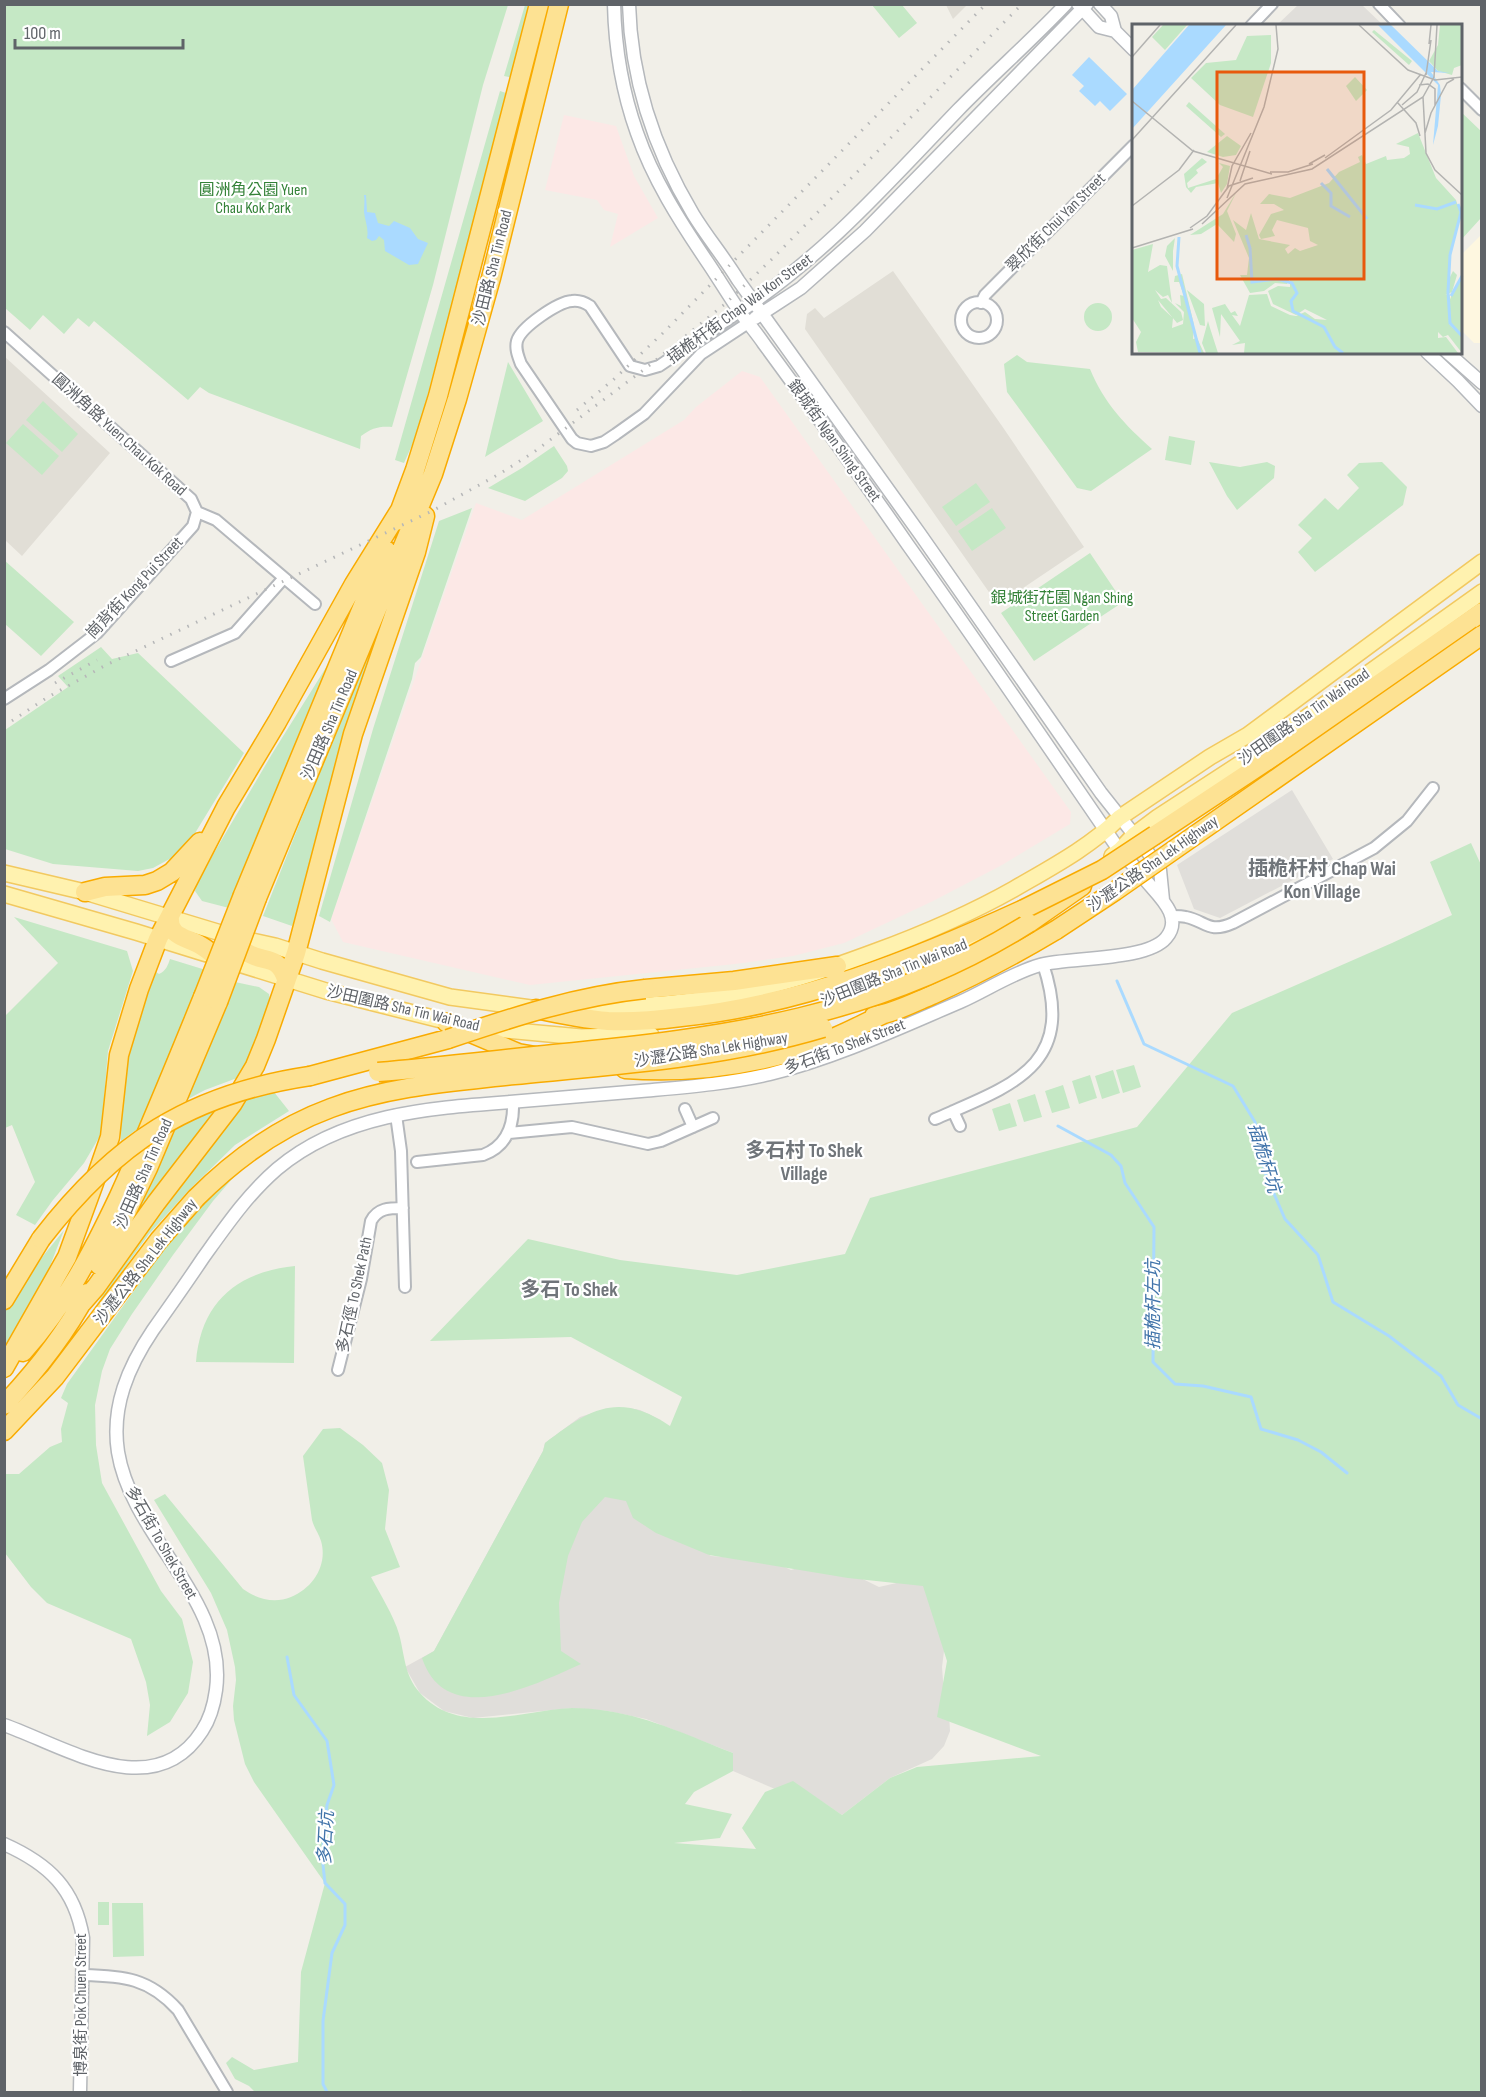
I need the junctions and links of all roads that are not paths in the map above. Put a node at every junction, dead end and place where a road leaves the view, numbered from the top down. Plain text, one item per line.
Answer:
1 (539, 4) edge
2 (559, 4) edge
3 (614, 4) edge
4 (628, 4) edge
5 (1066, 4) edge
6 (1100, 4) edge
7 (1272, 4) edge
8 (1379, 4) edge
9 (1082, 6) edge
10 (1253, 24) edge
11 (1398, 24) edge
12 (1115, 31) junction
13 (1132, 48) edge
14 (1462, 89) edge
15 (1482, 110) edge
16 (1132, 147) edge
17 (754, 302) junction
18 (981, 303) dead end
19 (739, 312) junction
20 (762, 314) junction
21 (748, 323) junction
22 (4, 332) edge
23 (1429, 354) edge
24 (1449, 354) edge
25 (1482, 383) edge
26 (1480, 402) edge
27 (434, 474) junction
28 (400, 510) junction
29 (197, 512) junction
30 (1482, 562) edge
31 (284, 579) junction
32 (1482, 592) edge
33 (315, 604) dead end
34 (1482, 612) edge
35 (1482, 635) edge
36 (171, 661) dead end
37 (4, 699) edge
38 (1433, 788) dead end
39 (1119, 818) junction
40 (216, 825) junction
41 (1107, 830) junction
42 (1134, 835) junction
43 (1120, 850) junction
44 (1102, 870) junction
45 (4, 873) edge
46 (85, 892) junction
47 (4, 894) edge
48 (250, 897) junction
49 (1163, 900) junction
50 (170, 916) junction
51 (1172, 916) junction
52 (234, 937) junction
53 (158, 939) junction
54 (296, 952) junction
55 (215, 956) junction
56 (1043, 964) junction
57 (837, 966) junction
58 (286, 979) junction
59 (211, 999) junction
60 (534, 1009) junction
61 (884, 1014) junction
62 (447, 1023) junction
63 (310, 1076) junction
64 (513, 1102) junction
65 (685, 1109) dead end
66 (953, 1111) junction
67 (396, 1115) junction
68 (713, 1118) dead end
69 (935, 1119) dead end
70 (693, 1126) junction
71 (960, 1126) dead end
72 (509, 1133) junction
73 (417, 1162) dead end
74 (403, 1208) junction
75 (405, 1287) dead end
76 (4, 1300) edge
77 (82, 1304) junction
78 (4, 1368) edge
79 (338, 1370) dead end
80 (4, 1373) edge
81 (4, 1405) edge
82 (4, 1431) edge
83 (4, 1725) edge
84 (4, 1844) edge
85 (83, 1975) junction
86 (80, 2092) edge
87 (227, 2092) edge

1 - 28 highway, 沙田路 Sha Tin Road
2 - 27 highway, 沙田路 Sha Tin Road
3 - 19 street, 銀城街 Ngan Shing Street
4 - 17 street, 銀城街 Ngan Shing Street
5 - 17 street, 插桅杆街 Chap Wai Kon Street
6 - 12 street
7 - 10 street
8 - 11 street
9 - 12 street
9 - 20 street, 插桅杆街 Chap Wai Kon Street
12 - 13 street
14 - 15 street
16 - 18 street, 翠欣街 Chui Yan Street
17 - 19 street, 插桅杆街 Chap Wai Kon Street
17 - 20 street, 銀城街 Ngan Shing Street
19 - 21 street, 銀城街 Ngan Shing Street
19 - 21 street, 插桅杆街 Chap Wai Kon Street
20 - 21 street, 插桅杆街 Chap Wai Kon Street
20 - 39 street, 銀城街 Ngan Shing Street
21 - 41 street, 銀城街 Ngan Shing Street
22 - 29 street, 圓洲角路 Yuen Chau Kok Road
23 - 26 street
24 - 25 street
27 - 48 highway, 沙田路 Sha Tin Road
27 - 54 highway
28 - 40 highway
28 - 48 highway, 沙田路 Sha Tin Road
29 - 31 street, 圓洲角路 Yuen Chau Kok Road
29 - 37 street, 崗背街 Kong Pui Street
30 - 39 main road, 沙田圍路 Sha Tin Wai Road
31 - 33 street, 圓洲角路 Yuen Chau Kok Road
31 - 36 street
32 - 42 main road, 沙田圍路 Sha Tin Wai Road
34 - 44 highway, 沙瀝公路 Sha Lek Highway, bridge
35 - 61 highway, 沙瀝公路 Sha Lek Highway, bridge
38 - 51 street
39 - 41 main road, 沙田圍路 Sha Tin Wai Road
39 - 42 street, 銀城街 Ngan Shing Street
40 - 46 highway
40 - 50 highway
41 - 43 street, 銀城街 Ngan Shing Street
41 - 57 main road, 沙田圍路 Sha Tin Wai Road
42 - 43 main road, 沙田圍路 Sha Tin Wai Road
42 - 49 street
43 - 49 street
43 - 62 main road, 沙田圍路 Sha Tin Wai Road
44 - 60 highway, bridge
44 - 63 highway, 沙瀝公路 Sha Lek Highway, bridge
45 - 46 main road, 沙田圍路 Sha Tin Wai Road
46 - 50 main road, 沙田圍路 Sha Tin Wai Road
47 - 53 main road, 沙田圍路 Sha Tin Wai Road
48 - 59 highway, 沙田路 Sha Tin Road, bridge
49 - 51 street
50 - 52 main road, 沙田圍路 Sha Tin Wai Road
50 - 53 highway
50 - 55 highway
51 - 56 street, 多石街 To Shek Street
52 - 54 main road, 沙田圍路 Sha Tin Wai Road
52 - 58 highway
53 - 55 main road, 沙田圍路 Sha Tin Wai Road
53 - 78 highway
54 - 58 highway
54 - 60 main road, 沙田圍路 Sha Tin Wai Road
55 - 58 main road, 沙田圍路 Sha Tin Wai Road
56 - 64 street, 多石街 To Shek Street
56 - 66 street
57 - 60 main road, 沙田圍路 Sha Tin Wai Road
57 - 63 highway, bridge
58 - 62 main road, 沙田圍路 Sha Tin Wai Road
58 - 77 highway
59 - 77 highway, 沙田路 Sha Tin Road
59 - 80 highway, 沙田路 Sha Tin Road
61 - 62 highway
61 - 82 highway, 沙瀝公路 Sha Lek Highway, bridge
63 - 76 highway, 沙瀝公路 Sha Lek Highway, bridge
64 - 67 street, 多石街 To Shek Street
64 - 72 street
65 - 70 street
66 - 69 street
66 - 71 street
67 - 74 street
67 - 83 street, 多石街 To Shek Street
68 - 70 street
70 - 72 street
72 - 73 street
74 - 75 street
74 - 79 street, 多石徑 To Shek Path
77 - 81 highway, 沙田路 Sha Tin Road
84 - 85 street, 博泉街 Pok Chuen Street
85 - 86 street, 博泉街 Pok Chuen Street
85 - 87 street

